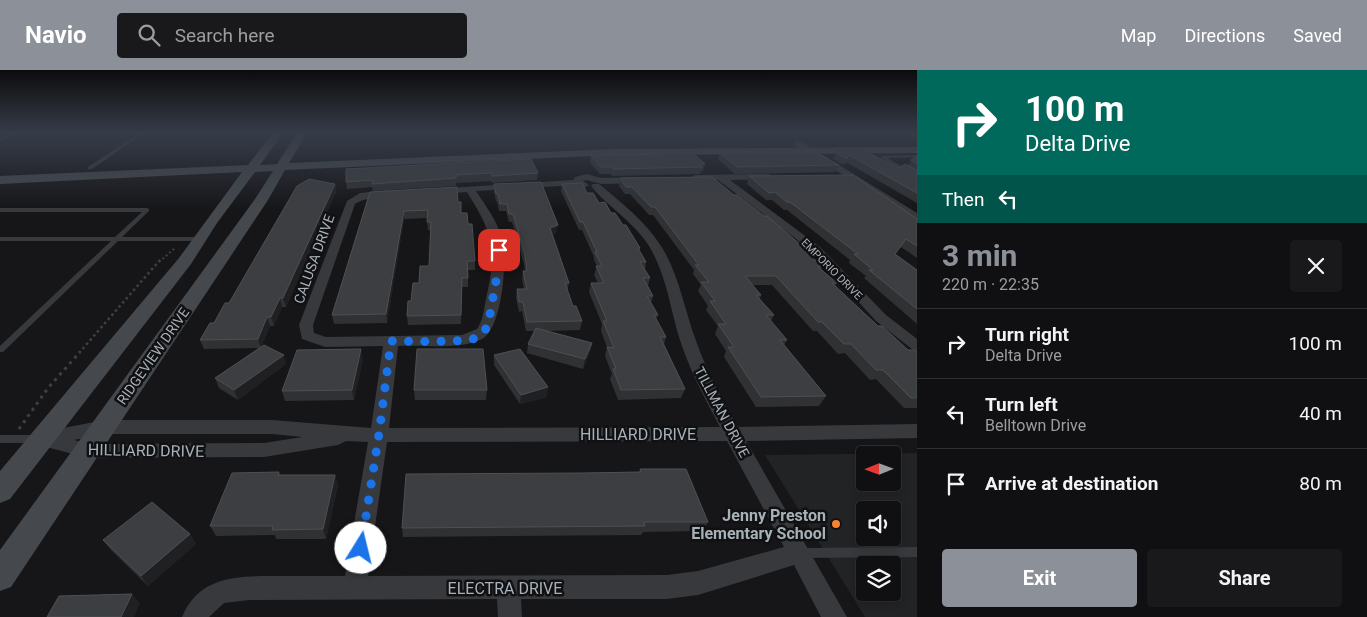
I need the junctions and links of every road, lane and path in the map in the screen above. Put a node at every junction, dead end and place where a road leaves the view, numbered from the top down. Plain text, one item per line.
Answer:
1 (104, 159) edge
2 (259, 159) edge
3 (287, 159) edge
4 (362, 159) edge
5 (415, 159) edge
6 (823, 159) edge
7 (883, 159) edge
8 (284, 163) junction
9 (255, 164) junction
10 (90, 168) junction
11 (0, 171) edge
12 (851, 176) junction
13 (774, 177) edge
14 (832, 177) edge
15 (917, 177) edge
16 (681, 178) edge
17 (720, 178) junction
18 (652, 179) edge
19 (0, 180) edge
20 (598, 184) junction
21 (470, 189) junction
22 (424, 191) edge
23 (397, 193) edge
24 (0, 210) edge
25 (917, 217) edge
26 (200, 238) junction
27 (0, 239) edge
28 (117, 239) junction
29 (183, 239) junction
30 (391, 341) junction
31 (917, 346) edge
32 (0, 350) edge
33 (105, 427) junction
34 (917, 431) edge
35 (379, 434) junction
36 (734, 434) junction
37 (359, 435) junction
38 (5, 439) edge
39 (42, 439) junction
40 (88, 451) junction
41 (0, 491) edge
42 (917, 552) edge
43 (800, 553) junction
44 (0, 576) edge
45 (355, 587) junction
46 (508, 589) junction
47 (201, 607) edge
48 (510, 617) edge
49 (835, 617) edge

1 - 10 lane
2 - 9 main road
3 - 8 main road, RIDGEVIEW DRIVE
4 - 8 main road
5 - 8 main road
6 - 12 street
7 - 15 lane
8 - 9 main road
8 - 33 main road, RIDGEVIEW DRIVE
9 - 10 main road
9 - 19 main road
9 - 26 main road
10 - 11 main road
12 - 14 street
12 - 25 street
13 - 17 street
16 - 17 street
17 - 31 street, EMPORIO DRIVE
18 - 20 street
20 - 21 street
20 - 36 street, TILLMAN DRIVE
21 - 22 street
21 - 30 street
23 - 30 street, CALUSA DRIVE
24 - 28 lane
26 - 29 lane
26 - 39 main road
27 - 28 lane
28 - 29 lane
28 - 32 lane
29 - 38 path
30 - 35 street
33 - 37 street, HILLIARD DRIVE
33 - 39 street, HILLIARD DRIVE
33 - 40 main road, RIDGEVIEW DRIVE
34 - 36 street, HILLIARD DRIVE
35 - 36 street, HILLIARD DRIVE
35 - 37 street, HILLIARD DRIVE
35 - 45 street
36 - 43 street, TILLMAN DRIVE
37 - 40 street, HILLIARD DRIVE
38 - 39 lane
39 - 40 street, HILLIARD DRIVE
39 - 41 main road
40 - 44 main road, RIDGEVIEW DRIVE
42 - 43 lane
43 - 46 street, ELECTRA DRIVE
43 - 49 street, TILLMAN DRIVE
45 - 46 street, ELECTRA DRIVE
45 - 47 street, ELECTRA DRIVE
46 - 48 street

